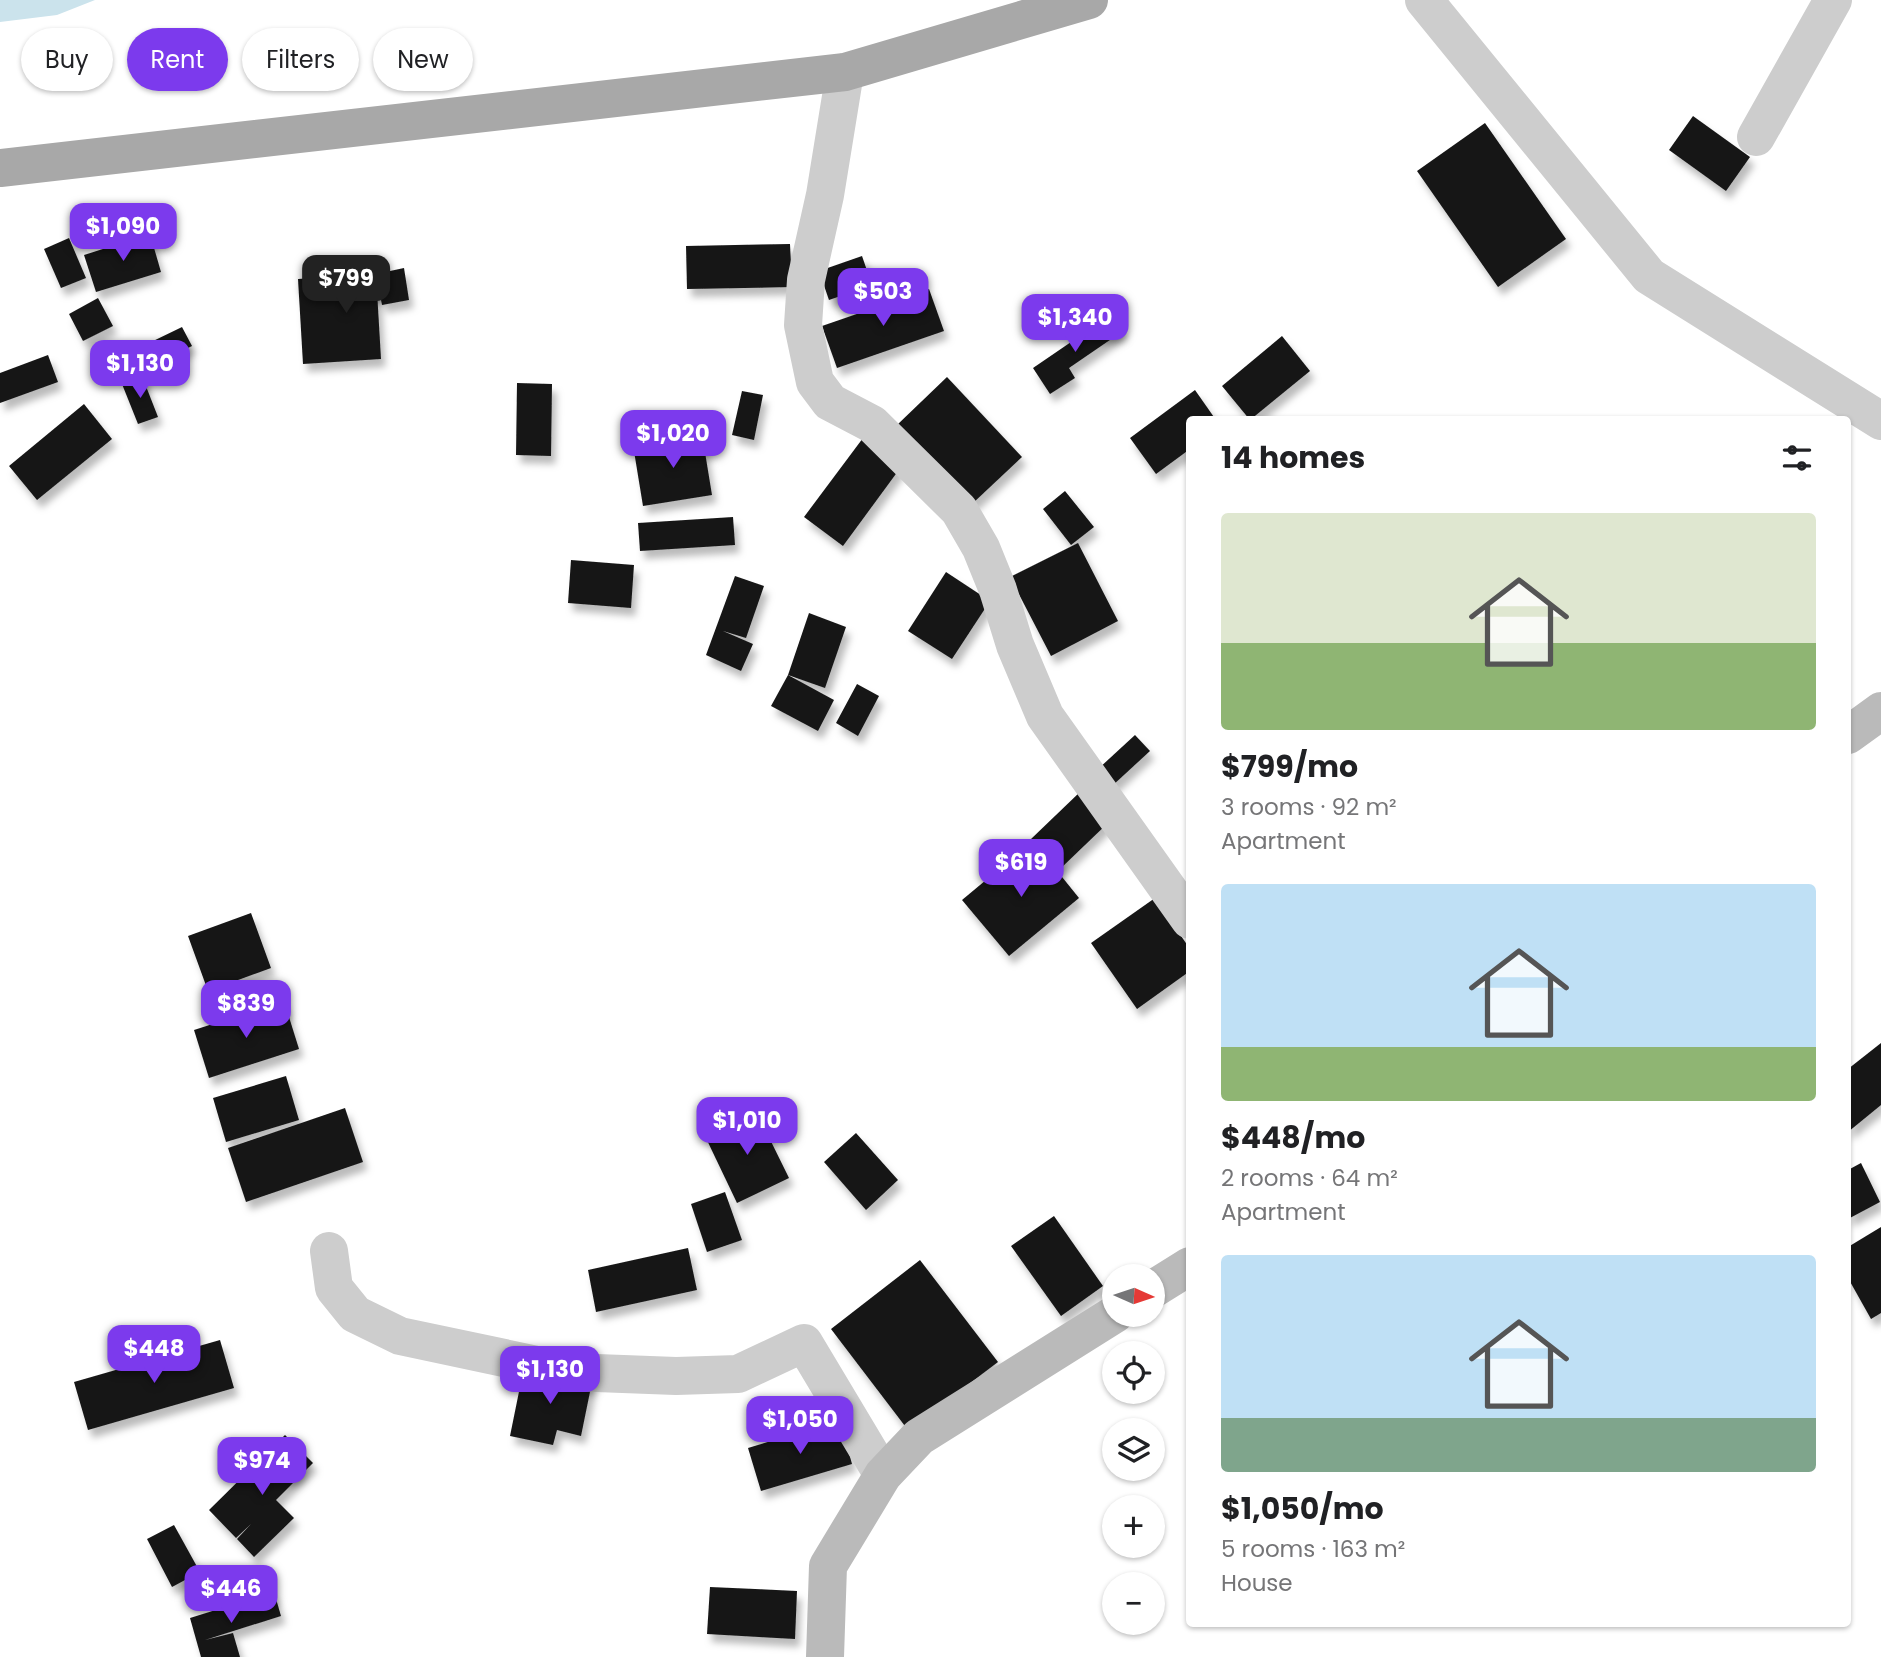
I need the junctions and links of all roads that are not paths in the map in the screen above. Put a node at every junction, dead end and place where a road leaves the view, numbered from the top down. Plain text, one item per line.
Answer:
1 (1089, 0) edge
2 (1424, 0) edge
3 (1833, 0) edge
4 (845, 72) junction
5 (1756, 137) dead end
6 (0, 168) edge
7 (1881, 421) edge
8 (1881, 711) edge
9 (1851, 733) edge
10 (1186, 914) edge
11 (329, 1251) dead end
12 (1186, 1268) edge
13 (1166, 1281) edge
14 (1102, 1322) edge
15 (883, 1475) junction
16 (825, 1657) edge

1 - 4 main road
2 - 7 street
3 - 5 street
4 - 6 main road
4 - 10 street
8 - 9 street
11 - 15 street
12 - 13 street
14 - 15 street
15 - 16 street

